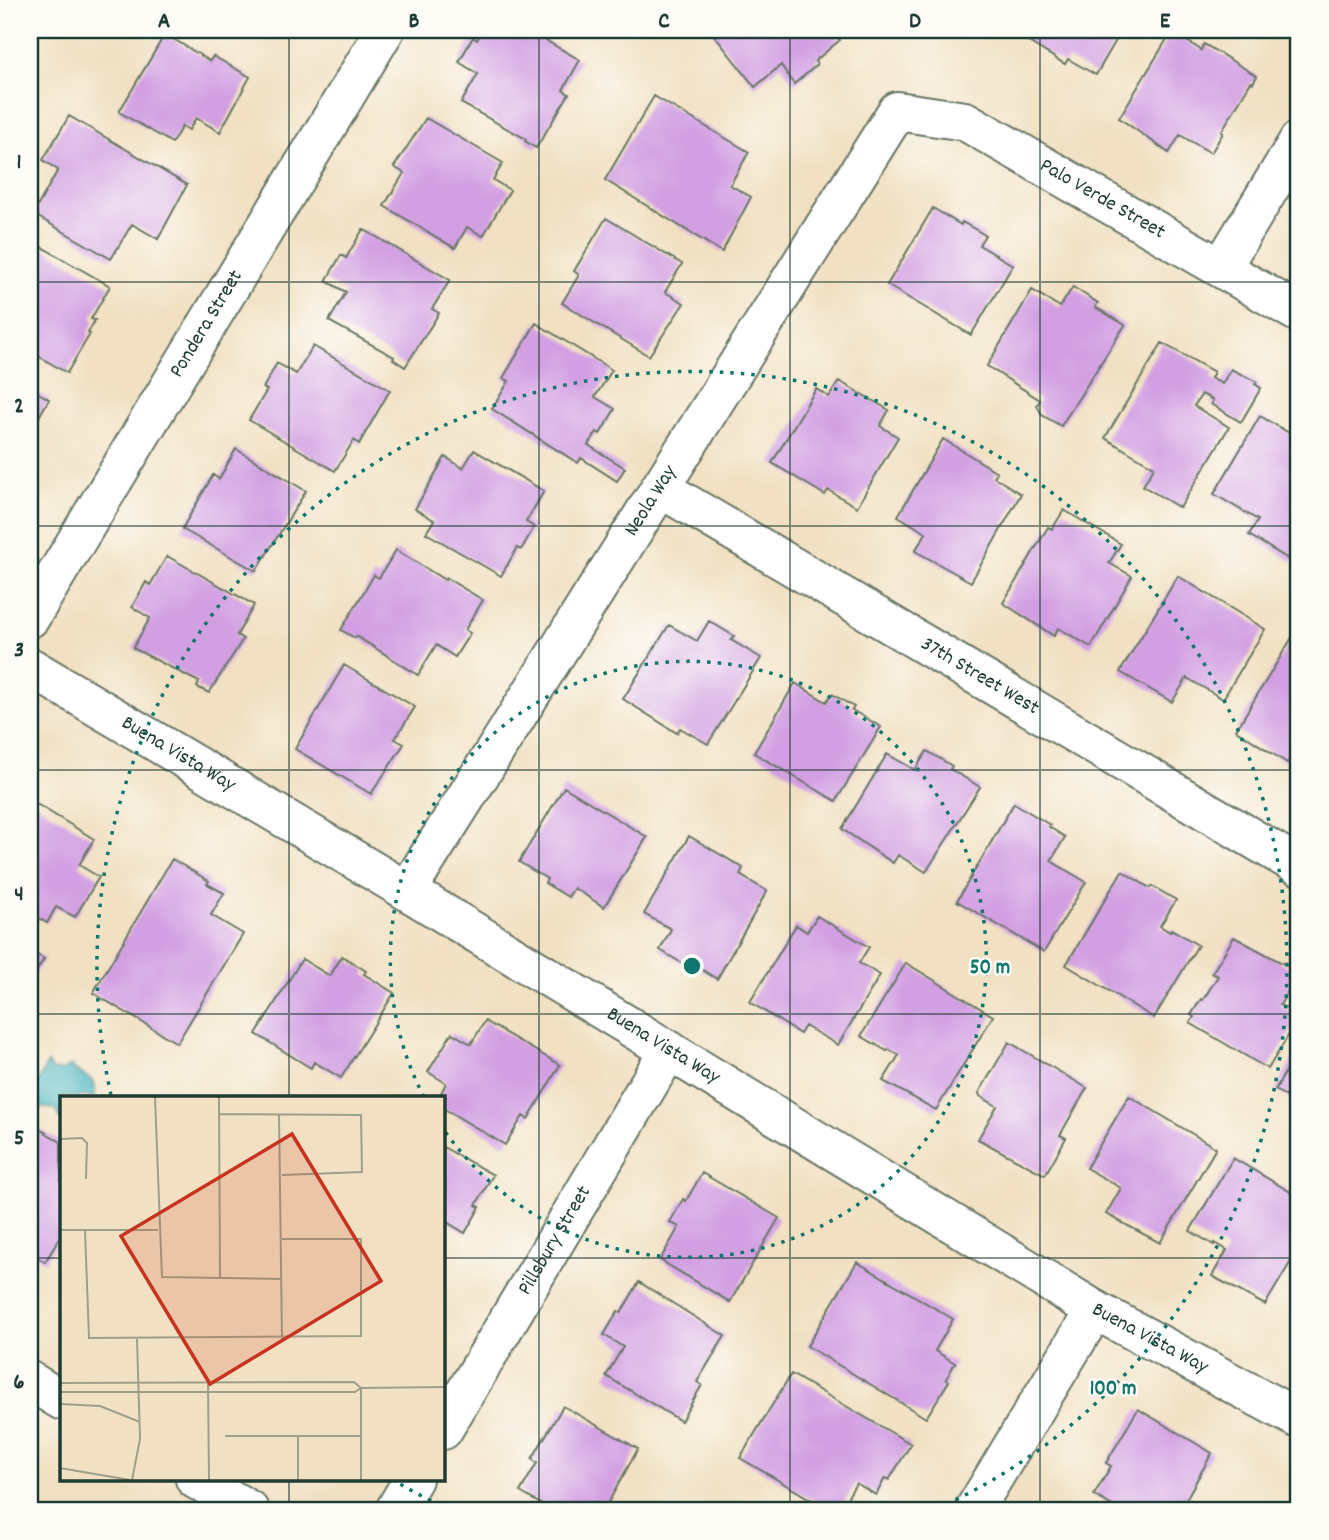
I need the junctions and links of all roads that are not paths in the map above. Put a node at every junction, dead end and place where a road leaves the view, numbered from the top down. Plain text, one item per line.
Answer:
1 (385, 30) edge
2 (897, 111) joint
3 (1299, 140) edge
4 (1221, 268) junction
5 (1299, 313) edge
6 (660, 488) junction
7 (30, 618) edge
8 (30, 667) edge
9 (1299, 866) edge
10 (407, 891) junction
11 (669, 1051) junction
12 (1094, 1310) junction
13 (30, 1381) edge
14 (60, 1399) edge
15 (1299, 1419) edge
16 (444, 1428) edge
17 (197, 1480) edge
18 (412, 1480) edge
19 (249, 1510) edge
20 (395, 1510) edge
21 (974, 1510) edge

1 - 7 street, Pondera Street
2 - 4 street, Palo Verde Street
2 - 6 street, Neola Way
3 - 4 street
4 - 5 street, Palo Verde Street
6 - 9 street, 37th Street West
6 - 10 street, Neola Way
8 - 10 street, Buena Vista Way
10 - 11 street, Buena Vista Way
11 - 12 street, Buena Vista Way
11 - 16 street, Pillsbury Street
12 - 15 street, Buena Vista Way
12 - 21 street
13 - 14 street
17 - 19 street
18 - 20 street

